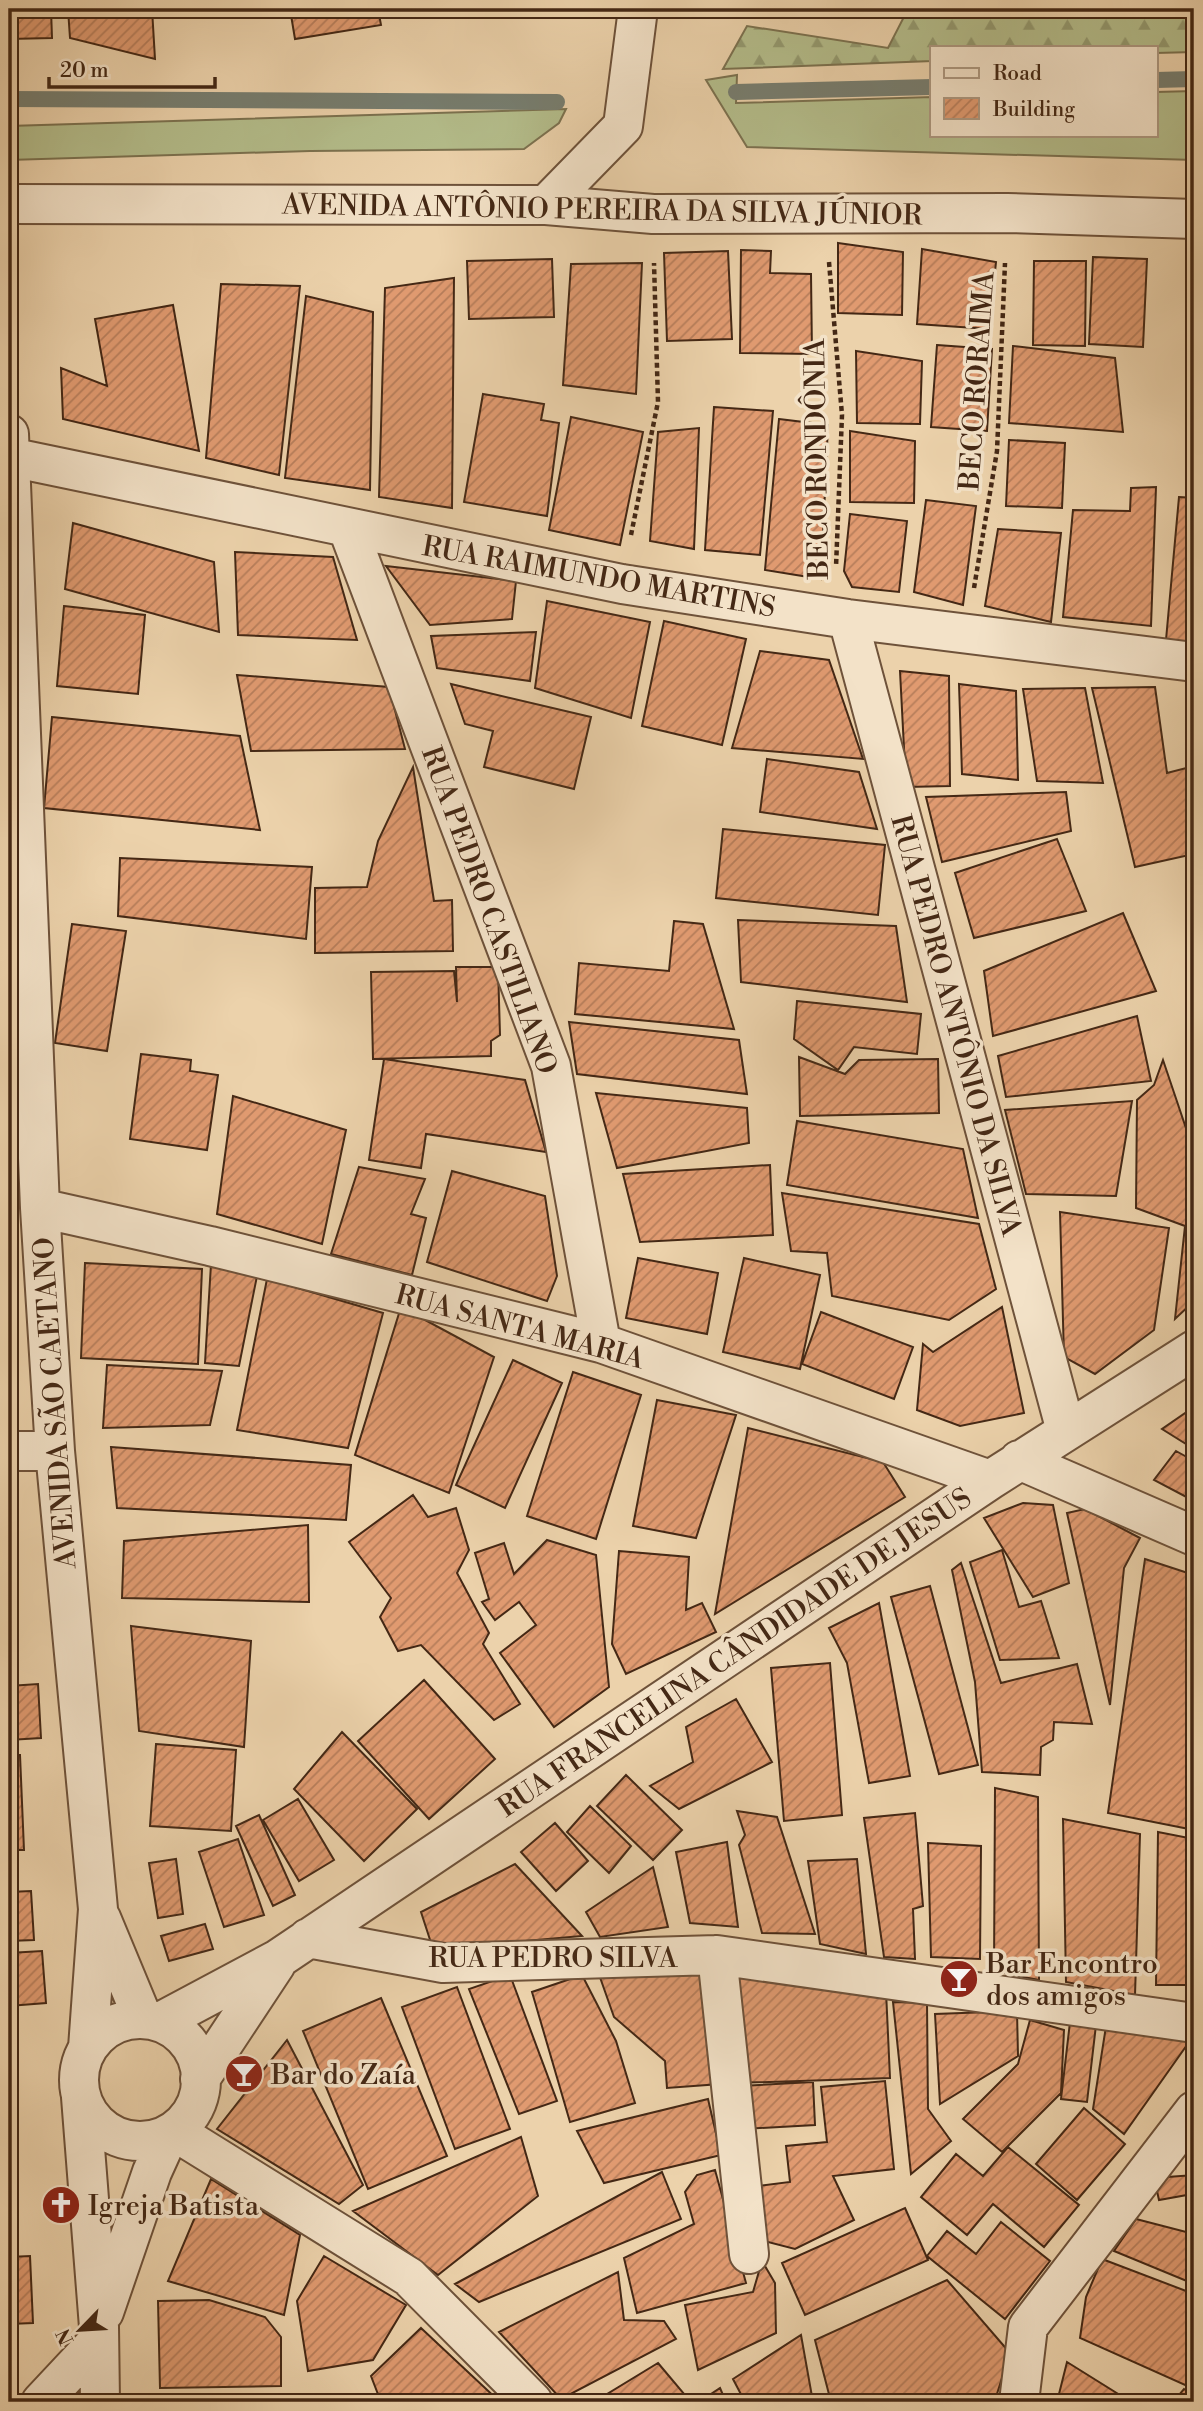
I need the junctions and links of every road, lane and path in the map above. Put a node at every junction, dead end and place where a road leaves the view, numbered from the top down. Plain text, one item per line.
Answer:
1 (638, 9) edge
2 (9, 204) edge
3 (546, 205) junction
4 (825, 212) junction
5 (1007, 213) junction
6 (653, 214) junction
7 (1194, 219) edge
8 (9, 446) edge
9 (348, 529) junction
10 (622, 584) junction
11 (848, 620) junction
12 (967, 634) junction
13 (1194, 662) edge
14 (40, 1208) junction
15 (601, 1343) junction
16 (1194, 1350) edge
17 (1066, 1431) junction
18 (9, 1451) edge
19 (55, 1451) junction
20 (1005, 1470) junction
21 (1194, 1536) edge
22 (98, 1909) junction
23 (293, 1949) junction
24 (717, 1955) junction
25 (151, 2021) junction
26 (1194, 2023) edge
27 (88, 2048) junction
28 (200, 2079) junction
29 (81, 2097) junction
30 (1194, 2111) edge
31 (169, 2134) junction
32 (749, 2254) dead end
33 (99, 2334) junction
34 (41, 2402) edge
35 (100, 2402) edge
36 (533, 2402) edge
37 (1019, 2402) edge

1 - 3 street
2 - 3 street, AVENIDA ANTÔNIO PEREIRA DA SILVA JÚNIOR
3 - 6 street, AVENIDA ANTÔNIO PEREIRA DA SILVA JÚNIOR
4 - 5 street, AVENIDA ANTÔNIO PEREIRA DA SILVA JÚNIOR
4 - 6 street, AVENIDA ANTÔNIO PEREIRA DA SILVA JÚNIOR
4 - 11 path, BECO RONDÔNIA
5 - 7 street, AVENIDA ANTÔNIO PEREIRA DA SILVA JÚNIOR
5 - 12 path, BECO RORAIMA
6 - 10 path
8 - 9 street, RUA RAIMUNDO MARTINS
8 - 14 street, AVENIDA SÃO CAETANO
9 - 10 street, RUA RAIMUNDO MARTINS
9 - 15 street, RUA PEDRO CASTILIANO
10 - 11 street, RUA RAIMUNDO MARTINS
11 - 12 street, RUA RAIMUNDO MARTINS
11 - 17 street, RUA PEDRO ANTÔNIO DA SILVA
12 - 13 street, RUA RAIMUNDO MARTINS
14 - 15 street, RUA SANTA MARIA
14 - 19 street, AVENIDA SÃO CAETANO
15 - 20 street, RUA SANTA MARIA
16 - 17 street, RUA FRANCELINA CÂNDIDADE DE JESUS
17 - 20 street, RUA FRANCELINA CÂNDIDADE DE JESUS
18 - 19 street
19 - 22 street, AVENIDA SÃO CAETANO
20 - 21 street, RUA SANTA MARIA
20 - 23 street, RUA FRANCELINA CÂNDIDADE DE JESUS
22 - 25 street
22 - 27 street
23 - 24 street, RUA PEDRO SILVA
23 - 25 street, RUA FRANCELINA CÂNDIDADE DE JESUS
23 - 28 street
24 - 26 street, RUA PEDRO SILVA
24 - 32 street, RUA PEDRO SILVA
25 - 27 street
25 - 28 street
27 - 29 street
28 - 31 street
29 - 31 street
29 - 33 street
30 - 37 street
31 - 33 street
31 - 36 street
33 - 34 street
33 - 35 street

